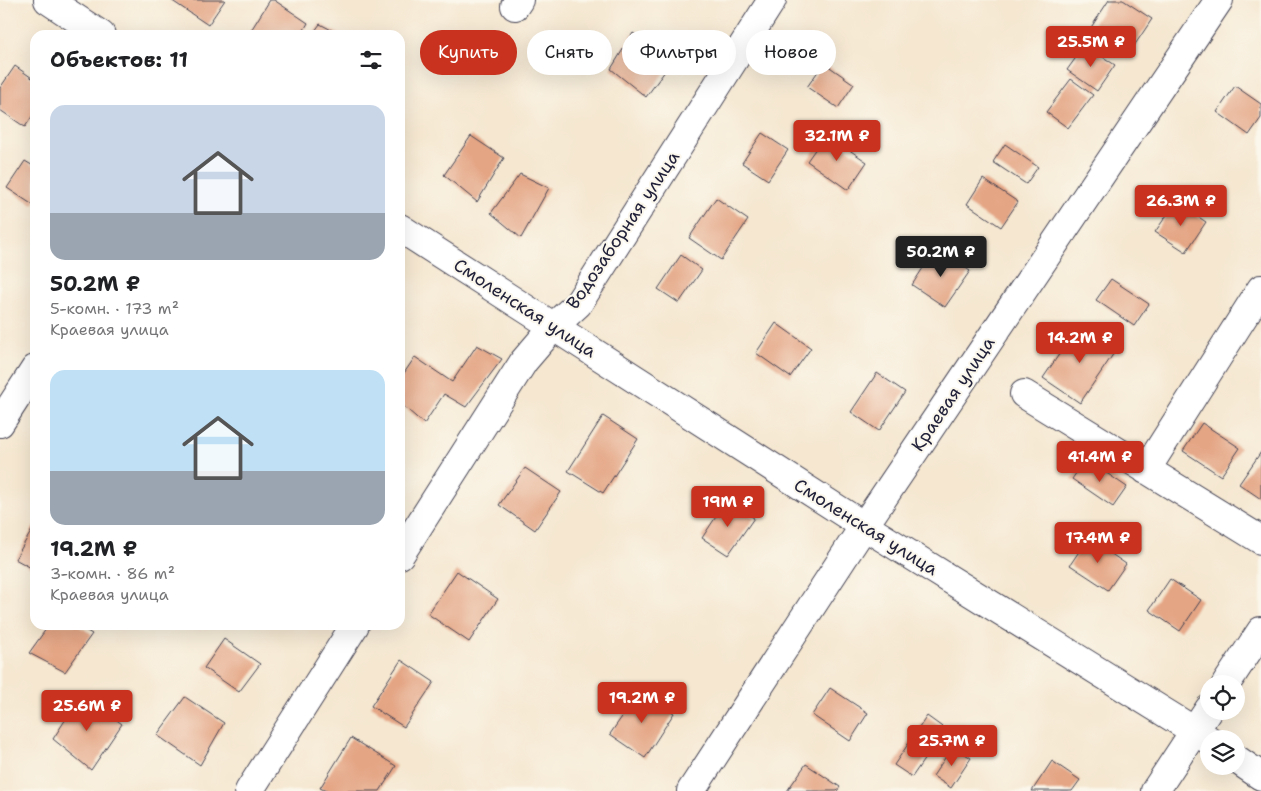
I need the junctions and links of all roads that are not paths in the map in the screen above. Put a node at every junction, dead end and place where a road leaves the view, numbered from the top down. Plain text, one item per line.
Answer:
1 (48, 0) edge
2 (772, 0) edge
3 (1219, 0) edge
4 (93, 30) edge
5 (405, 231) edge
6 (1261, 289) edge
7 (554, 326) junction
8 (30, 377) edge
9 (1024, 394) dead end
10 (0, 423) edge
11 (1146, 470) junction
12 (864, 526) junction
13 (1261, 540) edge
14 (405, 547) edge
15 (352, 630) edge
16 (1261, 631) edge
17 (1232, 675) edge
18 (1204, 727) edge
19 (1245, 765) edge
20 (1261, 776) edge
21 (249, 791) edge
22 (691, 791) edge
23 (1155, 791) edge

1 - 4 street
2 - 7 street, Водозаборная улица
3 - 12 street, Краевая улица
5 - 7 street, Смоленская улица
6 - 11 street
7 - 12 street, Смоленская улица
7 - 14 street, Водозаборная улица
8 - 10 street
9 - 11 street
11 - 13 street
12 - 18 street, Смоленская улица
12 - 22 street, Краевая улица
15 - 21 street
16 - 17 street
18 - 23 street
19 - 20 street

